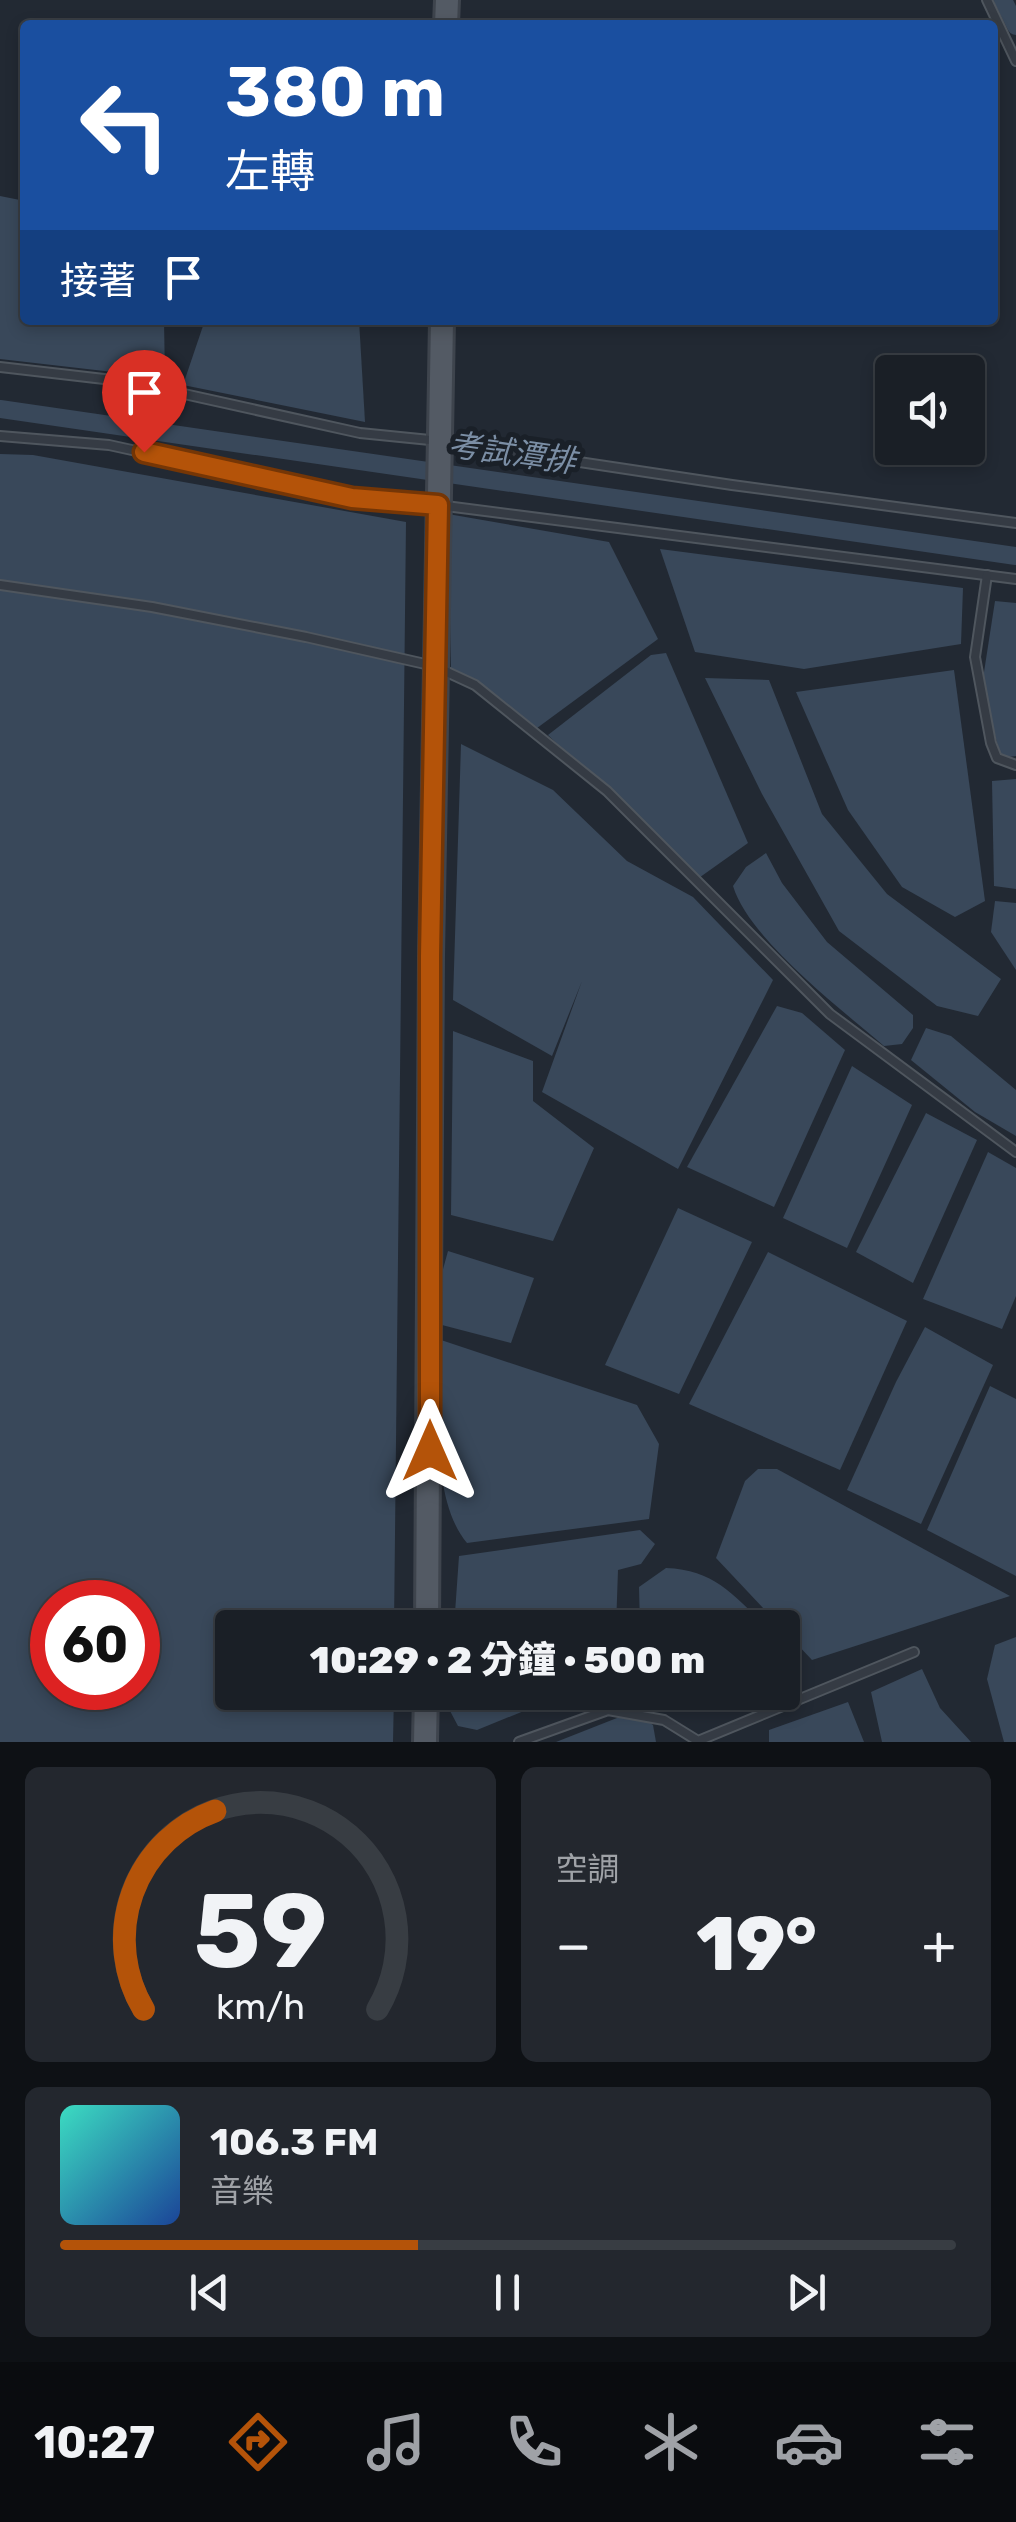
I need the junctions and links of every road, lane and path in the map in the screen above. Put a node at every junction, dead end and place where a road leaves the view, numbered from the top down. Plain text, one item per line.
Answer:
1 (998, 23) edge
2 (1016, 61) edge
3 (442, 325) edge
4 (0, 367) edge
5 (0, 436) edge
6 (440, 446) junction
7 (438, 499) junction
8 (1016, 523) edge
9 (987, 574) junction
10 (1016, 579) edge
11 (0, 584) edge
12 (434, 666) junction
13 (1016, 764) edge
14 (1016, 1152) edge
15 (427, 1610) edge
16 (914, 1652) dead end
17 (426, 1710) edge
18 (425, 1742) edge
19 (519, 1742) edge

1 - 2 lane
3 - 6 main road
4 - 6 lane
5 - 7 lane
6 - 7 main road
6 - 8 lane
7 - 9 lane
7 - 12 main road
9 - 10 lane
9 - 13 lane
11 - 12 lane
12 - 14 lane
12 - 15 main road
16 - 19 lane
17 - 18 main road

